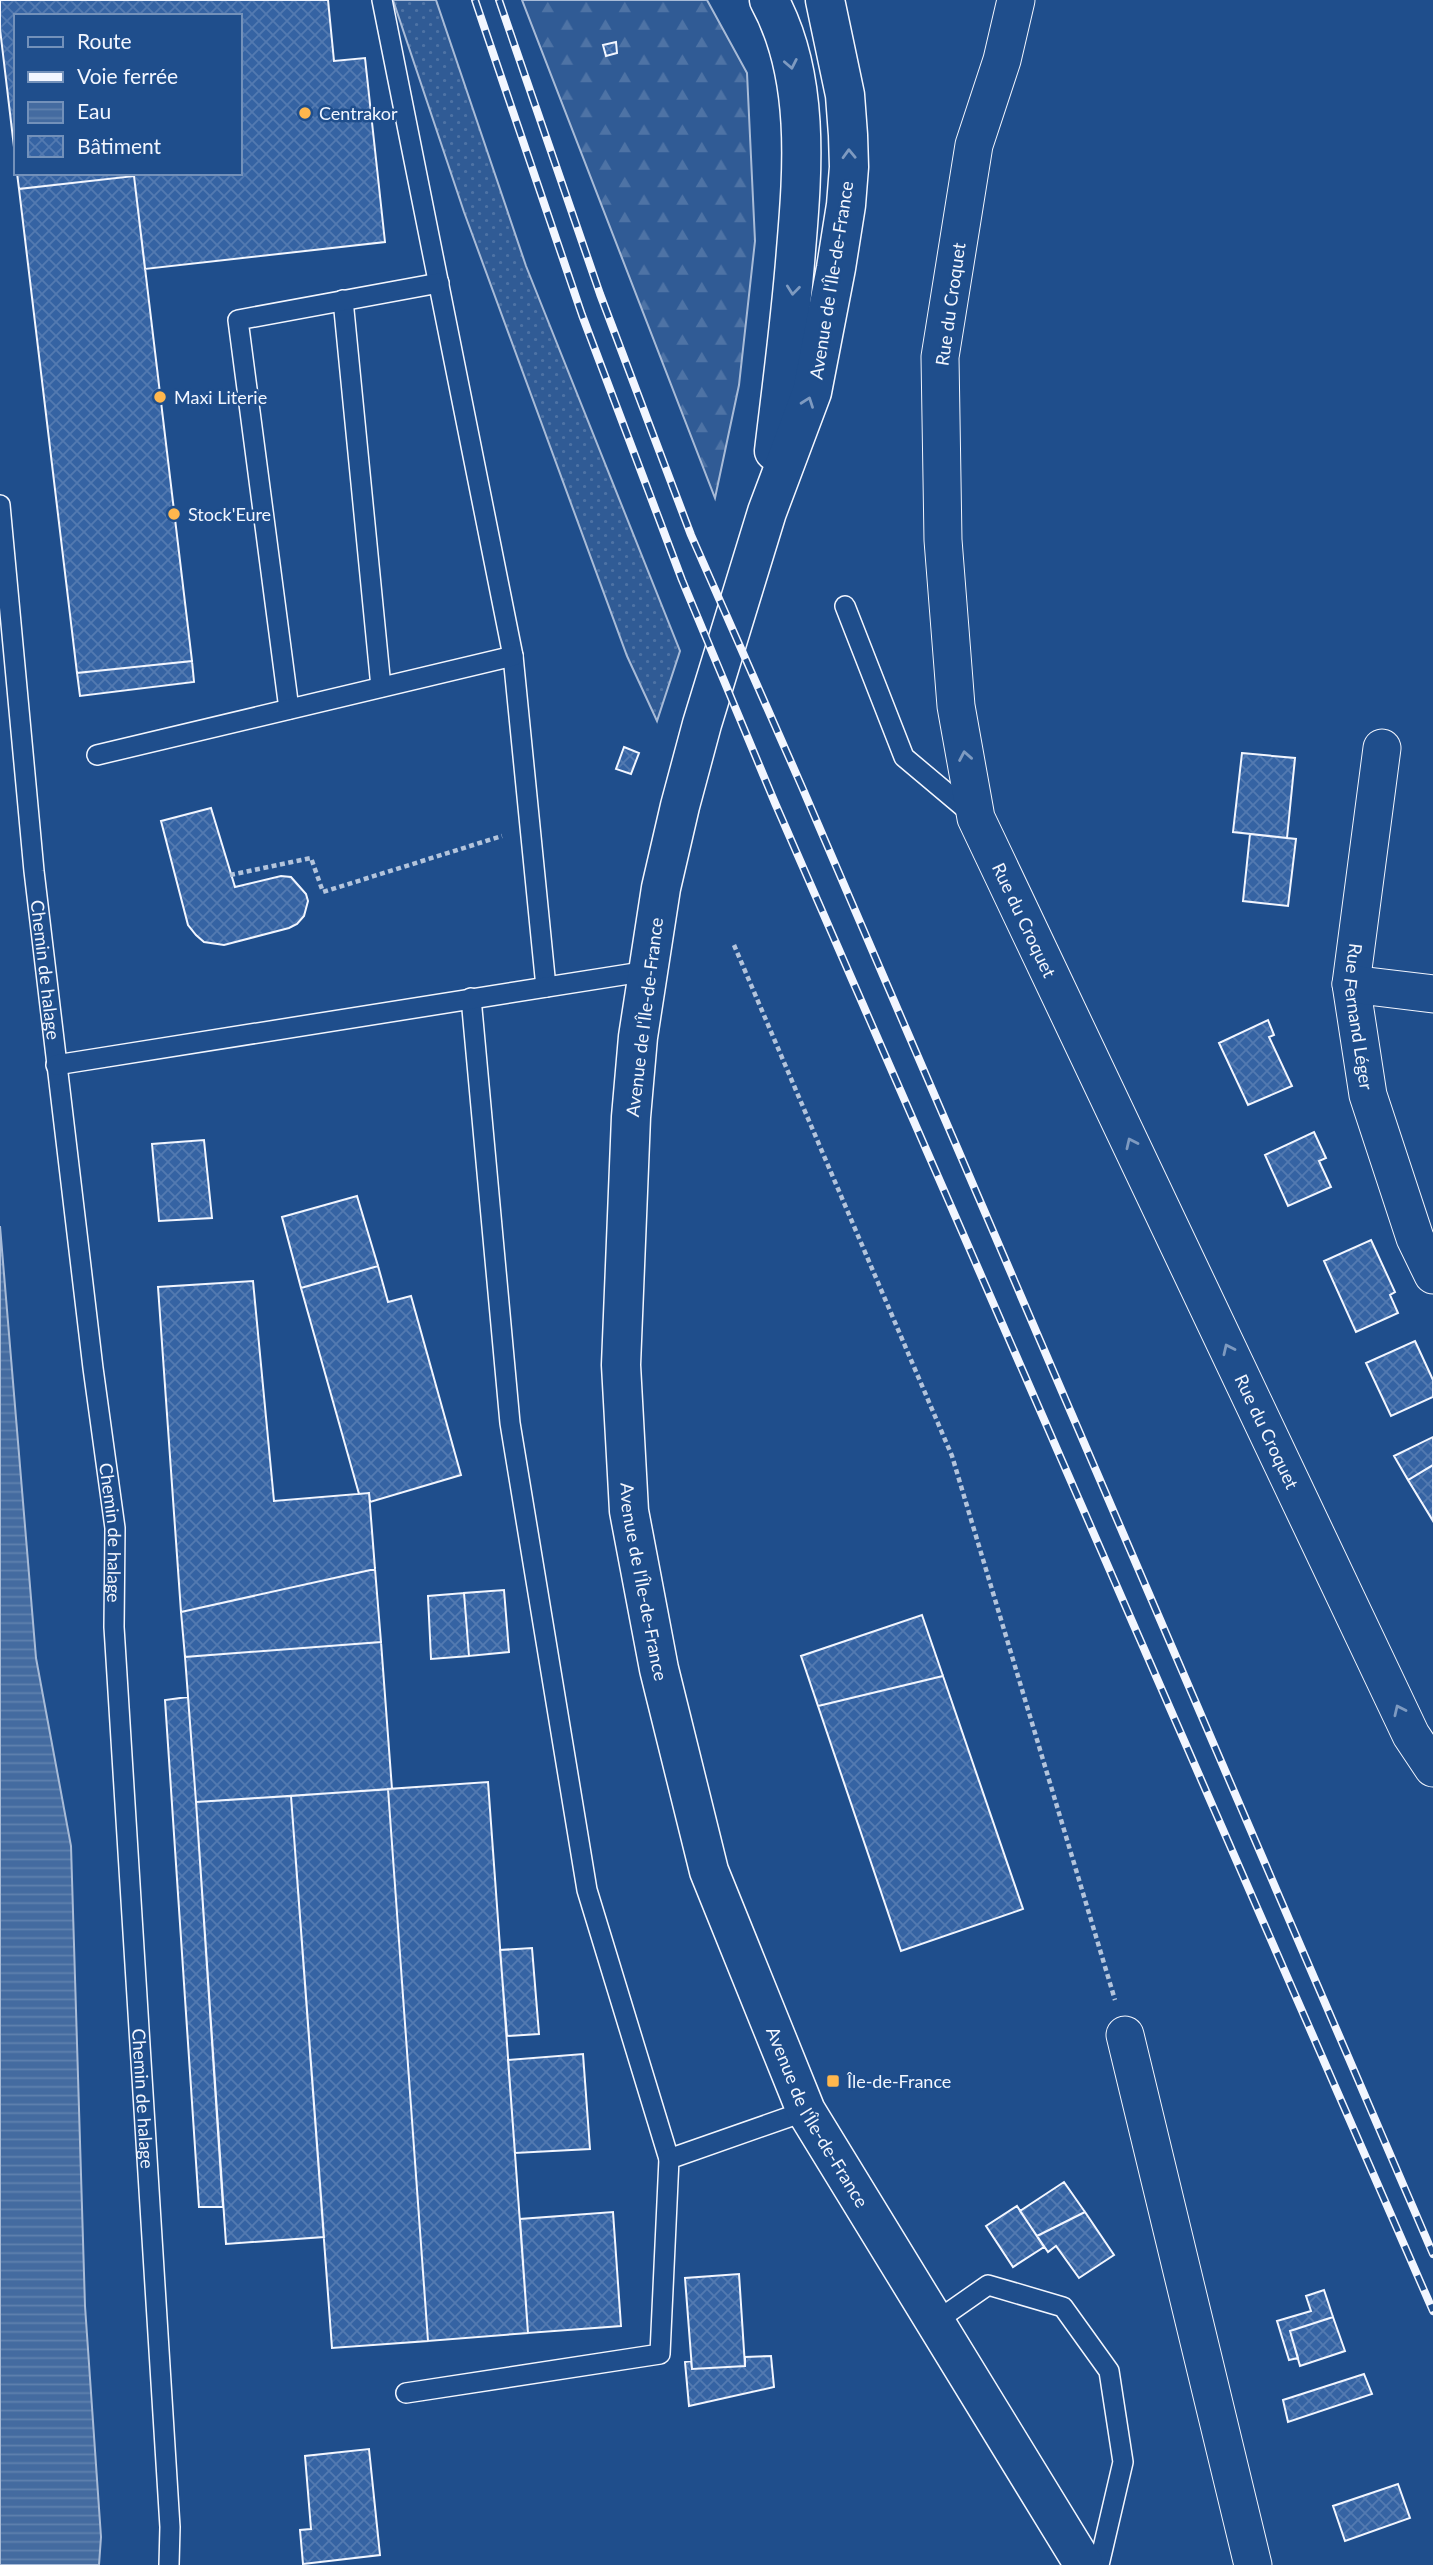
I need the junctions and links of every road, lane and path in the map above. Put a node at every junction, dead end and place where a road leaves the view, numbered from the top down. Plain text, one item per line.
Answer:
1 (382, 0) edge
2 (769, 0) edge
3 (825, 0) edge
4 (1016, 0) edge
5 (439, 283) junction
6 (342, 300) junction
7 (0, 505) edge
8 (766, 512) junction
9 (845, 606) dead end
10 (513, 656) junction
11 (382, 687) junction
12 (289, 709) junction
13 (1382, 748) dead end
14 (97, 755) dead end
15 (976, 818) junction
16 (530, 828) junction
17 (230, 875) dead end
18 (734, 945) dead end
19 (648, 971) junction
20 (1351, 984) junction
21 (546, 987) junction
22 (1433, 994) edge
23 (471, 998) junction
24 (56, 1065) junction
25 (1433, 1275) edge
26 (1433, 1768) edge
27 (1125, 2035) joint
28 (806, 2111) junction
29 (669, 2159) junction
30 (935, 2322) junction
31 (406, 2393) dead end
32 (169, 2565) edge
33 (1083, 2565) edge
34 (1099, 2565) edge
35 (1252, 2565) edge

1 - 5 lane
2 -> 8 main road, Avenue de l'Île-de-France
8 -> 3 main road, Avenue de l'Île-de-France
15 -> 4 street, Rue du Croquet
5 - 6 lane
5 - 10 lane
6 - 11 lane
6 - 12 lane
7 - 24 lane, Chemin de halage
8 - 19 main road, Avenue de l'Île-de-France
9 - 15 lane
10 - 11 lane
10 - 16 lane
11 - 12 lane
12 - 14 lane
13 - 20 street, Rue Fernand Léger
26 -> 15 street, Rue du Croquet
16 - 17 path
16 - 21 lane
18 - 27 path
19 - 21 lane
19 - 28 main road, Avenue de l'Île-de-France
20 - 22 street
20 - 25 street, Rue Fernand Léger
21 - 23 lane
23 - 24 lane
23 - 29 lane
24 - 32 lane, Chemin de halage
27 - 35 street
28 - 29 lane
28 - 30 main road, Avenue de l'Île-de-France
29 - 31 lane
30 - 33 main road, Avenue de l'Île-de-France
30 - 34 lane

